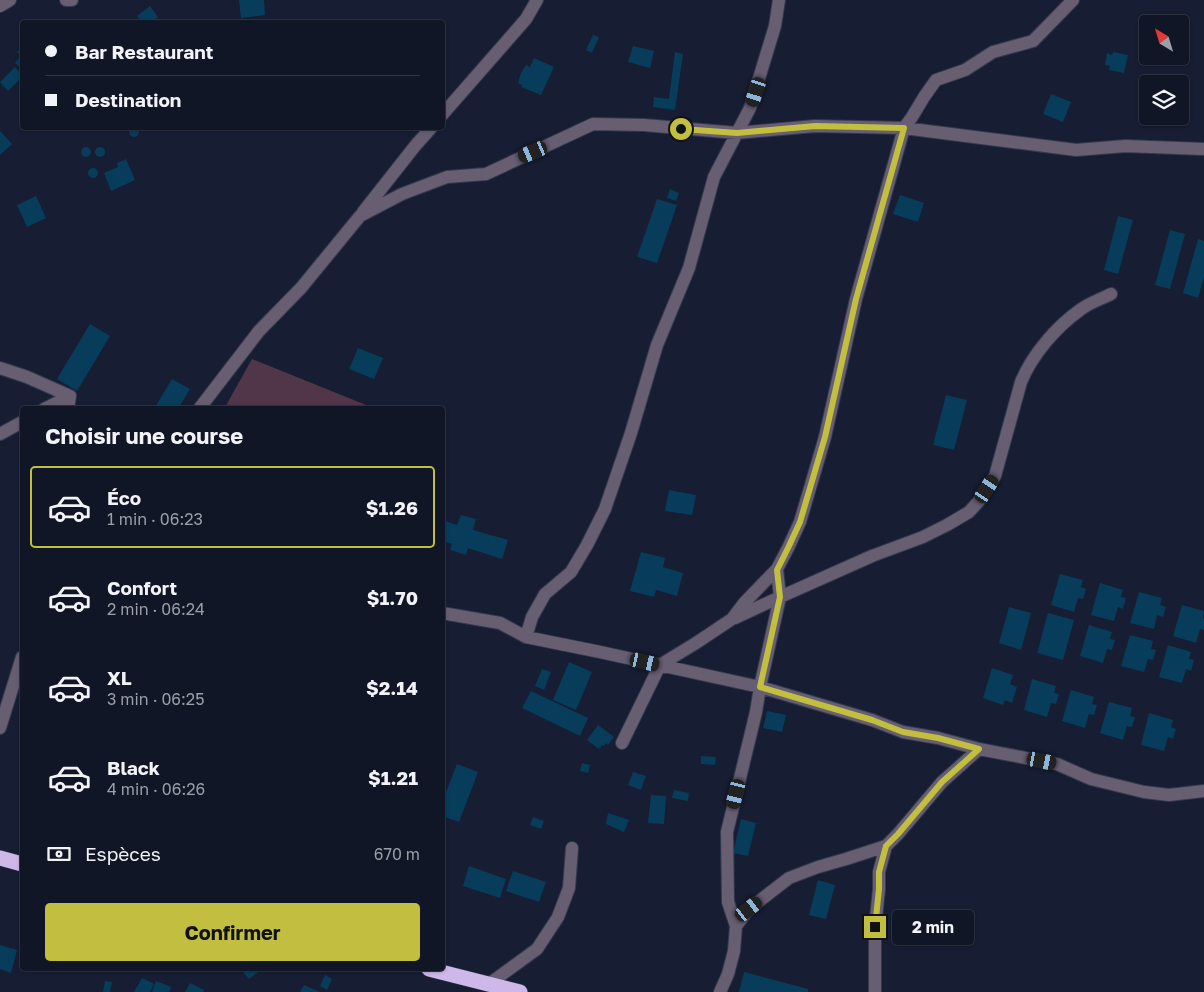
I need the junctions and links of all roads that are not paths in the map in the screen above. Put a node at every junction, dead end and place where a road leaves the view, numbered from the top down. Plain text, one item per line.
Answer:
1 (10, 0) edge
2 (66, 0) edge
3 (72, 0) edge
4 (537, 0) edge
5 (779, 0) edge
6 (1072, 0) edge
7 (0, 6) edge
8 (445, 112) edge
9 (904, 128) junction
10 (429, 130) edge
11 (737, 133) junction
12 (1204, 149) edge
13 (360, 216) junction
14 (1111, 294) dead end
15 (0, 368) edge
16 (69, 402) edge
17 (55, 406) edge
18 (201, 406) edge
19 (20, 423) edge
20 (0, 434) edge
21 (777, 570) junction
22 (780, 597) junction
23 (445, 614) edge
24 (732, 619) junction
25 (526, 637) junction
26 (20, 663) edge
27 (660, 665) junction
28 (760, 687) junction
29 (0, 728) edge
30 (622, 743) dead end
31 (979, 749) junction
32 (1204, 791) edge
33 (886, 846) junction
34 (572, 848) dead end
35 (0, 858) edge
36 (20, 863) edge
37 (736, 926) junction
38 (437, 971) edge
39 (489, 984) junction
40 (520, 992) edge
41 (720, 992) edge
42 (875, 992) edge

1 - 7 street
2 - 3 street
4 - 8 street
5 - 11 street
6 - 9 street
9 - 11 street
9 - 12 street
9 - 21 street
10 - 13 street
11 - 13 street
11 - 25 street
13 - 18 street
14 - 22 street
15 - 16 street
16 - 17 street
19 - 20 street
21 - 22 street
21 - 24 street
22 - 24 street
22 - 28 street
23 - 25 street
24 - 27 street
25 - 27 street
26 - 29 street
27 - 28 street
27 - 30 street
28 - 31 street
28 - 37 street
31 - 32 street
31 - 33 street
33 - 37 street
33 - 42 street
34 - 39 street
35 - 36 highway
37 - 41 street
38 - 39 highway
39 - 40 highway

